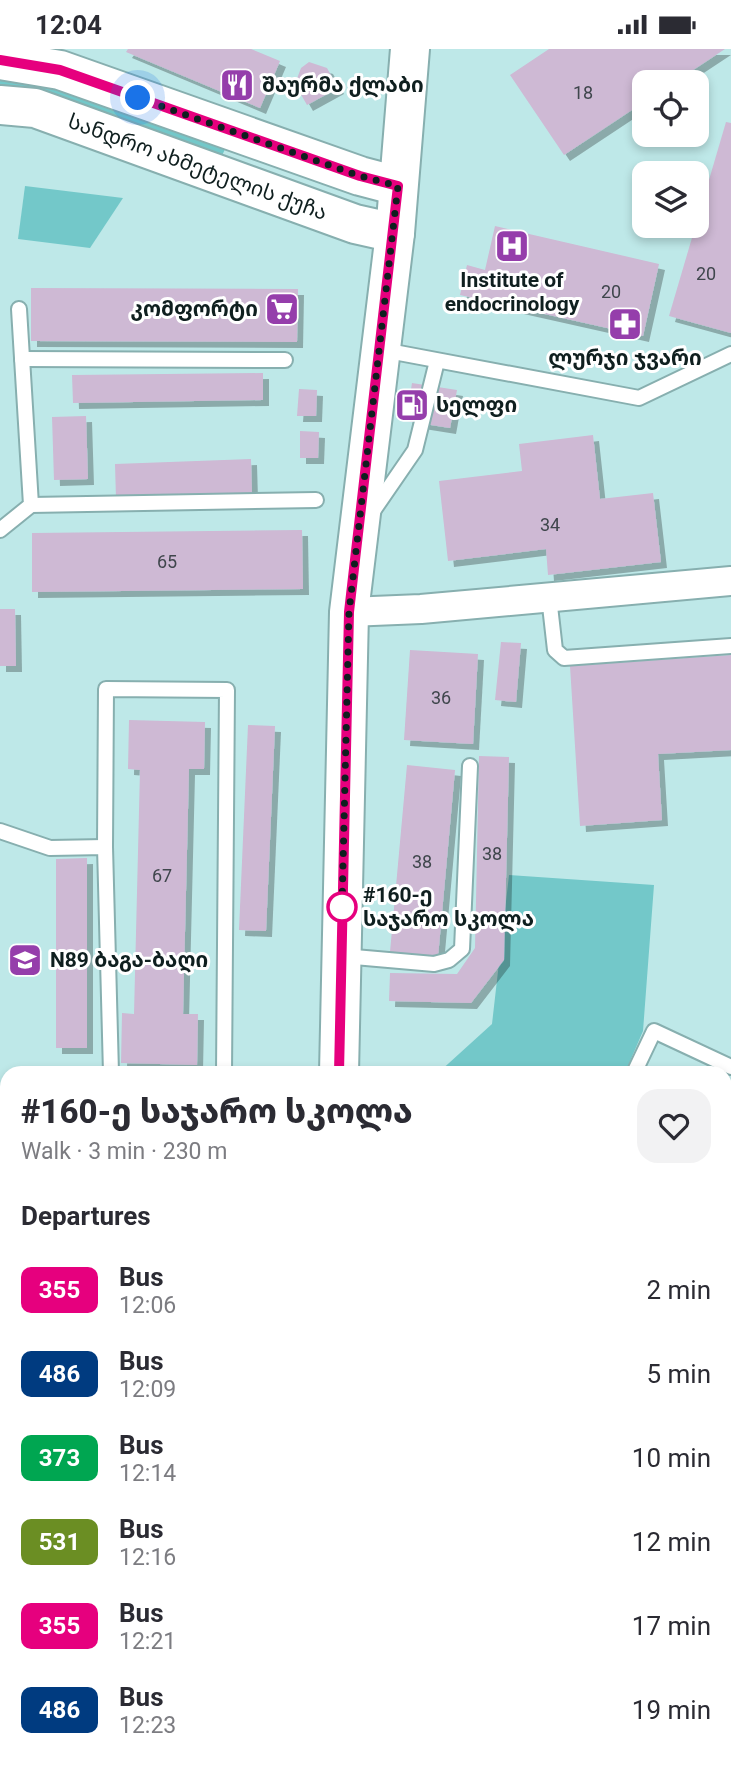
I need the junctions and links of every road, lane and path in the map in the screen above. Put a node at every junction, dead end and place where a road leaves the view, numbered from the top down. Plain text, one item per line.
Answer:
1 (410, 49) edge
2 (9, 57) edge
3 (0, 105) edge
4 (243, 135) junction
5 (228, 178) junction
6 (398, 186) junction
7 (395, 233) junction
8 (19, 309) dead end
9 (380, 349) junction
10 (731, 354) edge
11 (22, 359) junction
12 (285, 360) dead end
13 (437, 361) junction
14 (316, 500) dead end
15 (31, 505) junction
16 (0, 530) edge
17 (358, 532) junction
18 (731, 581) edge
19 (549, 597) junction
20 (349, 612) junction
21 (731, 646) edge
22 (470, 766) dead end
23 (0, 831) edge
24 (105, 847) junction
25 (341, 956) junction
26 (111, 1066) edge
27 (224, 1066) edge
28 (339, 1066) edge
29 (637, 1066) edge
30 (729, 1066) edge

1 - 6 main road
2 - 4 main road, სანდრო ახმეტელის ქუჩა
3 - 5 main road, სანდრო ახმეტელის ქუჩა
4 - 5 main road
4 - 6 main road, სანდრო ახმეტელის ქუჩა
5 - 7 main road, სანდრო ახმეტელის ქუჩა
6 - 7 main road
7 - 9 main road
8 - 11 lane
9 - 13 lane
9 - 17 main road
10 - 13 lane
11 - 12 lane
11 - 15 lane
13 - 17 lane
14 - 15 lane
15 - 16 lane
17 - 20 main road
18 - 19 street
19 - 20 street
19 - 21 lane
20 - 25 main road
22 - 25 lane
23 - 24 lane
24 - 26 lane
24 - 27 lane
25 - 28 main road
29 - 30 lane

